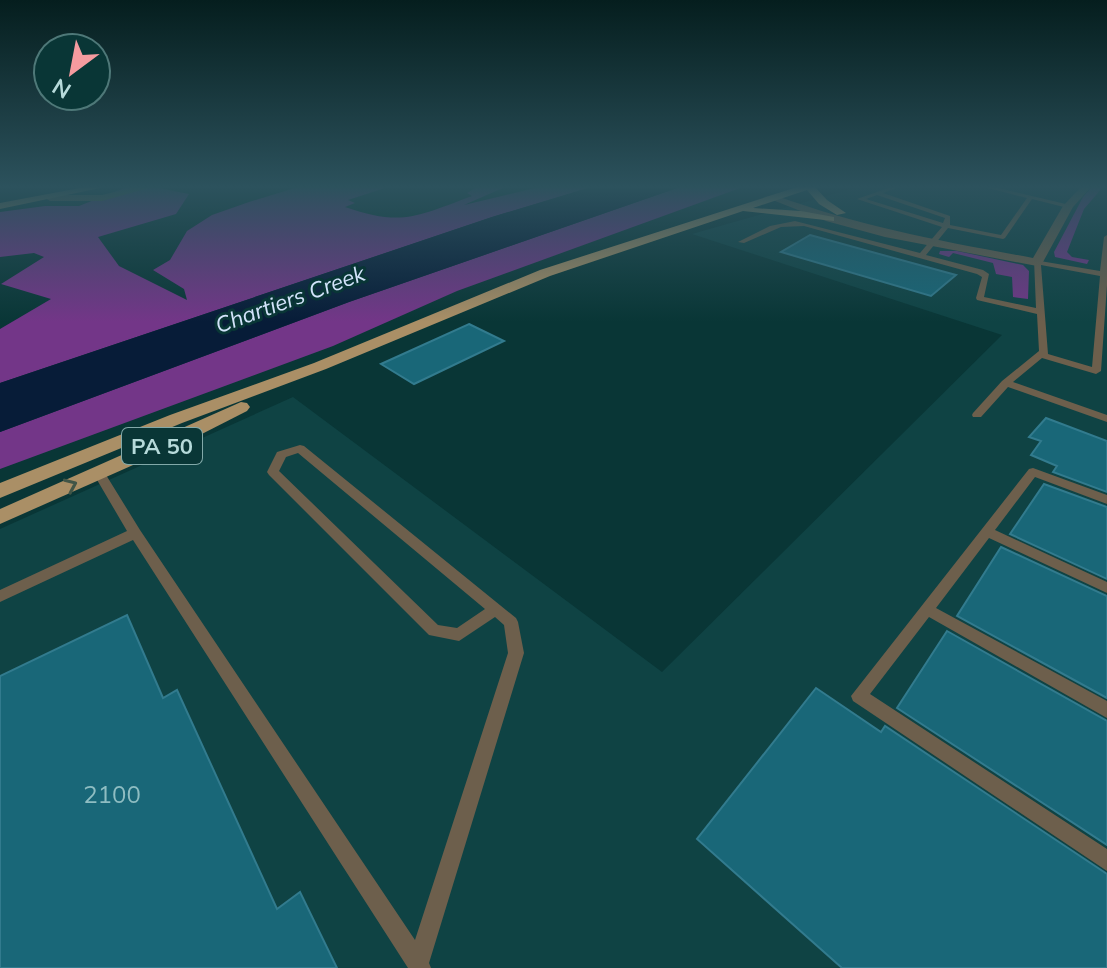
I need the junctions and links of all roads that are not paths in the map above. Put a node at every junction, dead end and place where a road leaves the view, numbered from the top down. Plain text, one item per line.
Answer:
1 (666, 232) edge
2 (765, 232) edge
3 (829, 232) edge
4 (881, 232) edge
5 (942, 232) edge
6 (983, 232) edge
7 (1008, 232) edge
8 (1054, 232) edge
9 (1107, 237) edge
10 (936, 241) junction
11 (742, 242) dead end
12 (922, 256) junction
13 (1037, 262) junction
14 (1104, 274) junction
15 (1041, 312) junction
16 (1042, 355) junction
17 (320, 366) junction
18 (1102, 373) edge
19 (1006, 383) junction
20 (977, 415) dead end
21 (1107, 419) edge
22 (99, 473) junction
23 (0, 491) edge
24 (1107, 500) edge
25 (0, 517) edge
26 (987, 531) junction
27 (135, 533) junction
28 (1107, 588) edge
29 (0, 596) edge
30 (495, 609) junction
31 (926, 609) junction
32 (1107, 710) edge
33 (1107, 861) edge
34 (419, 967) edge

1 - 17 main road, PA 50
2 - 11 lane
3 - 12 lane
4 - 10 street
5 - 10 lane
6 - 7 lane
8 - 13 street
9 - 14 lane
10 - 12 lane
10 - 13 street
12 - 15 lane
13 - 14 lane
13 - 15 lane
14 - 18 lane
15 - 16 lane
16 - 18 lane
16 - 19 lane
17 - 22 main road, PA 50
17 - 23 main road, PA 50
19 - 20 lane
19 - 21 lane
25 -> 22 main road, PA 50
22 - 27 lane
24 - 26 lane
26 - 28 lane
26 - 31 lane
27 - 29 lane
27 - 34 lane
30 - 30 lane
30 - 34 lane
31 - 32 lane
31 - 33 lane

